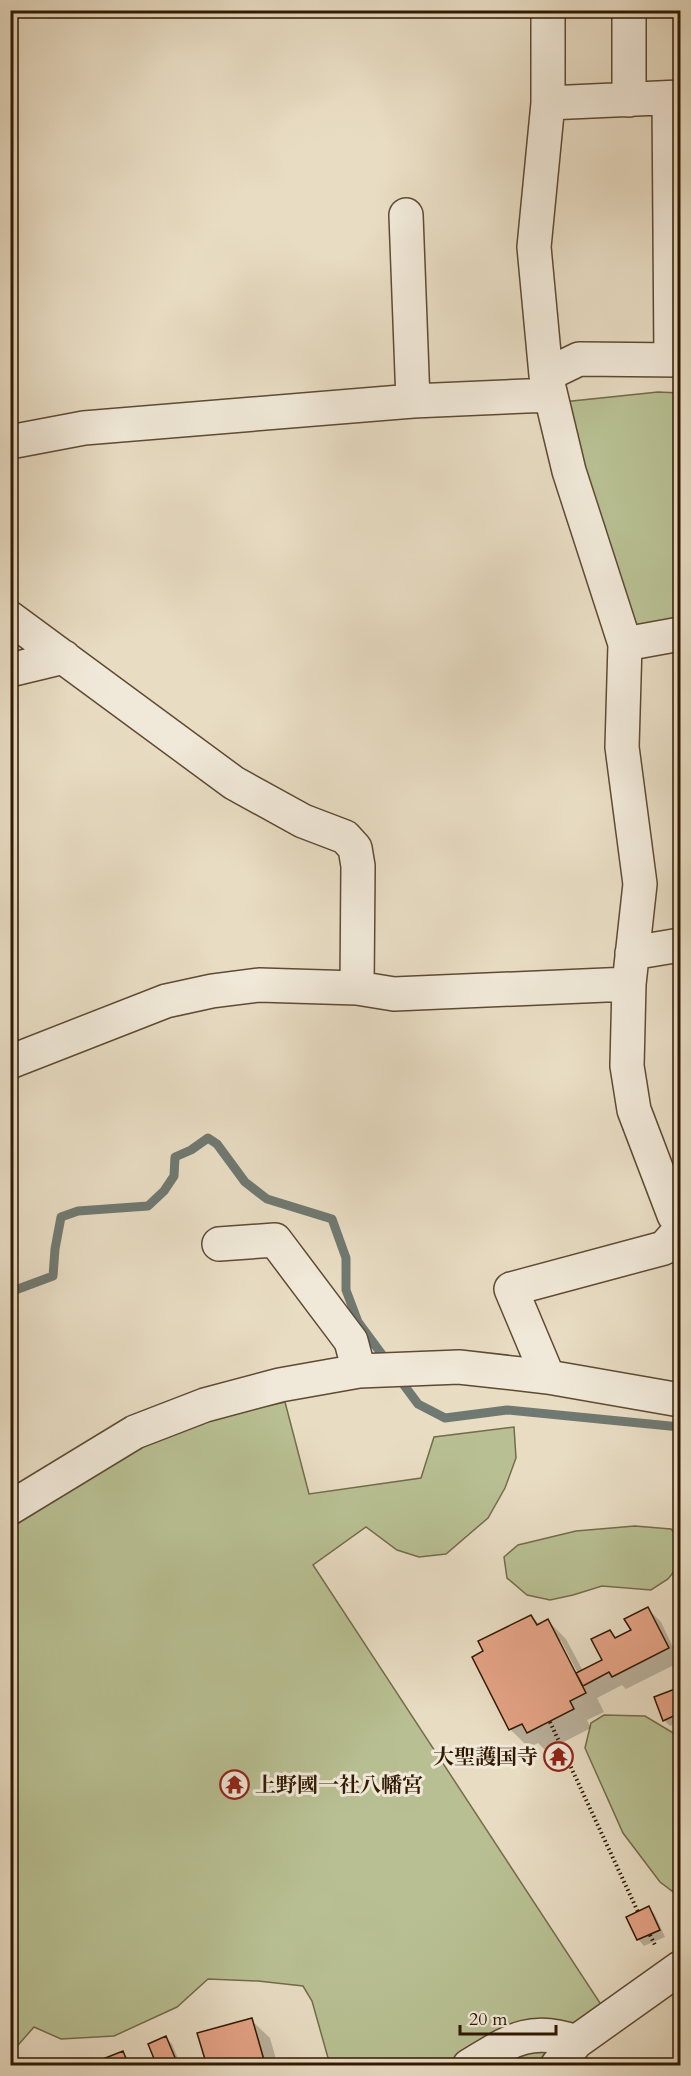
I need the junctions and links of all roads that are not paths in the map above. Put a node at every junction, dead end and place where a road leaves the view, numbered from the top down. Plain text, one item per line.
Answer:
1 (548, 10) edge
2 (629, 10) edge
3 (675, 97) edge
4 (629, 100) junction
5 (548, 103) junction
6 (406, 215) dead end
7 (676, 360) edge
8 (548, 385) junction
9 (413, 401) junction
10 (12, 438) edge
11 (10, 618) edge
12 (681, 634) edge
13 (625, 644) junction
14 (64, 657) junction
15 (10, 670) edge
16 (681, 945) edge
17 (631, 969) junction
18 (357, 988) junction
19 (10, 1062) edge
20 (681, 1218) edge
21 (681, 1230) edge
22 (219, 1244) dead end
23 (359, 1371) junction
24 (548, 1377) junction
25 (681, 1400) edge
26 (10, 1508) edge
27 (681, 1968) edge
28 (567, 2054) edge
29 (469, 2066) edge

1 - 5 street
2 - 4 street
3 - 4 street
3 - 7 street
4 - 5 street
5 - 8 street
6 - 9 street
7 - 8 street
8 - 9 street
8 - 13 street
9 - 10 street
11 - 14 street
12 - 13 street
13 - 17 street
14 - 15 street
14 - 18 street
16 - 17 street
17 - 18 street
17 - 20 street
18 - 19 street
21 - 24 street
22 - 23 street
23 - 24 street
23 - 26 street
24 - 25 street
27 - 28 street
28 - 29 street

